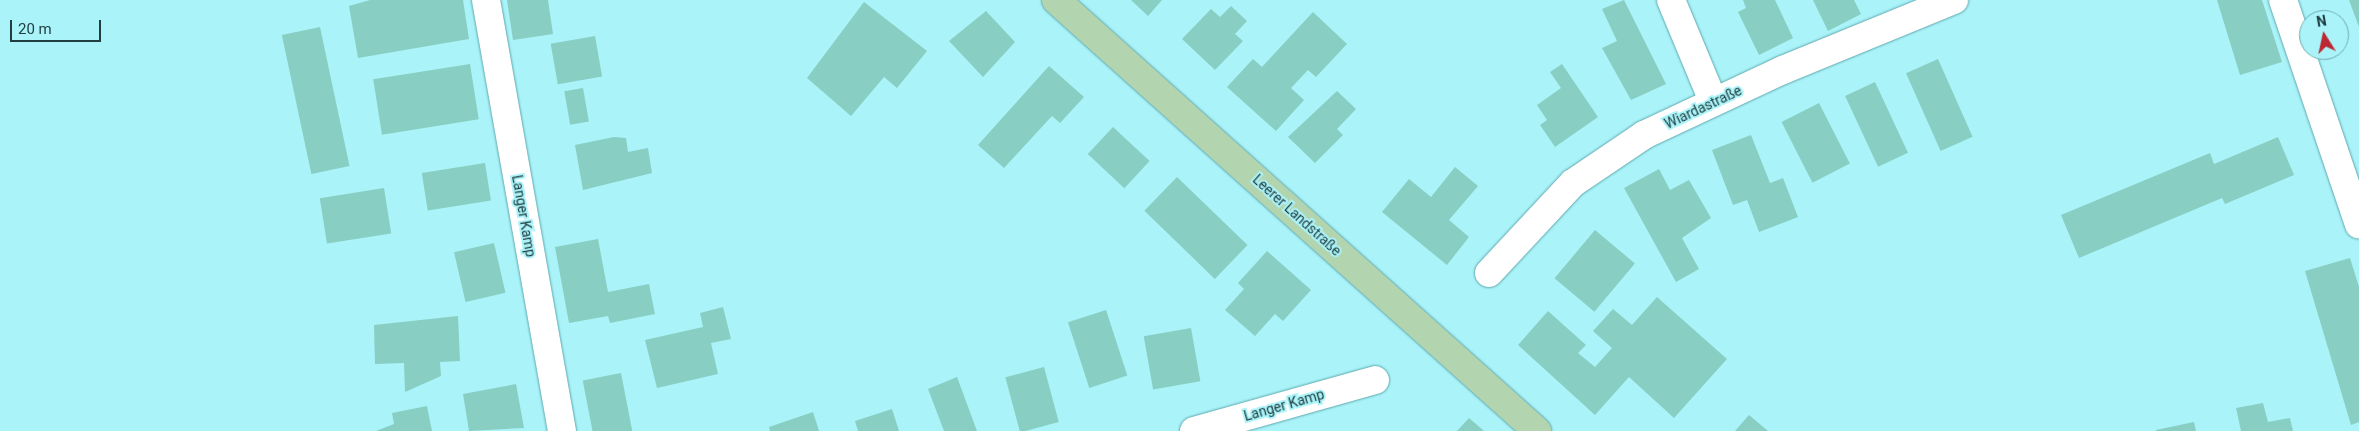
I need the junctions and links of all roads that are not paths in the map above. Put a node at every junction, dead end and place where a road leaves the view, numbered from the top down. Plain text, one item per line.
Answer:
1 (486, 0) edge
2 (1056, 0) edge
3 (1670, 0) edge
4 (1954, 0) edge
5 (2284, 0) edge
6 (1713, 101) junction
7 (2359, 224) edge
8 (1489, 273) dead end
9 (1375, 380) dead end
10 (562, 431) edge
11 (1194, 431) edge
12 (1537, 431) edge

1 - 10 street, Langer Kamp
2 - 12 main road, Leerer Landstraße
3 - 6 street
4 - 6 street, Wiardastraße
5 - 7 street
6 - 8 street, Wiardastraße
9 - 11 street, Langer Kamp

